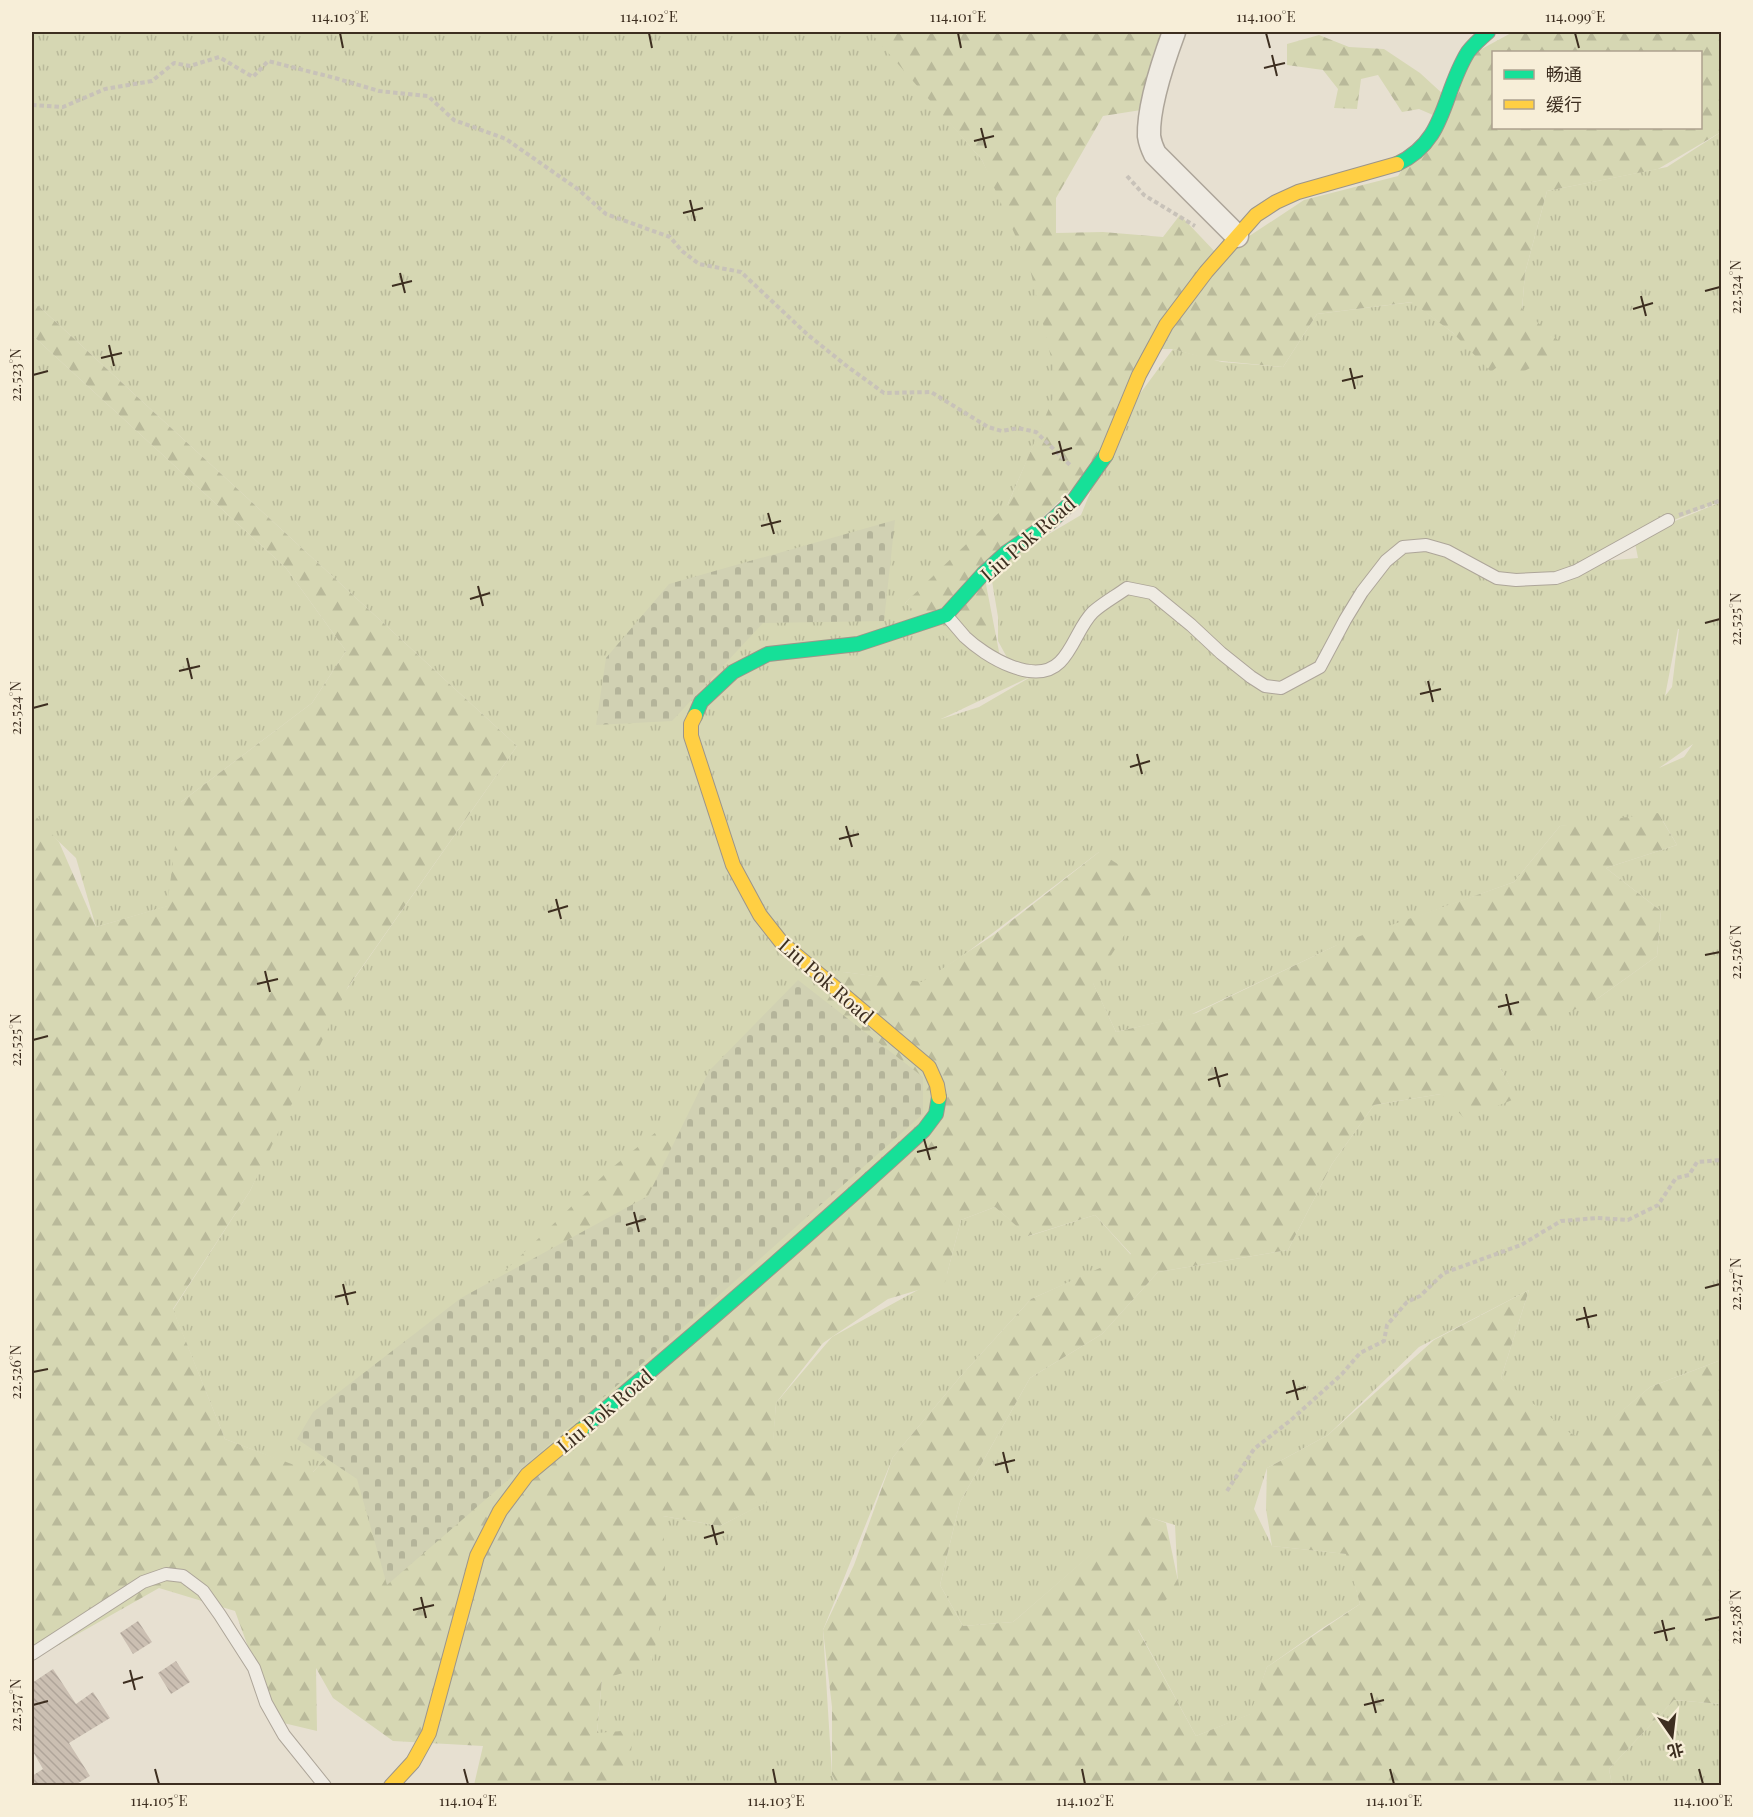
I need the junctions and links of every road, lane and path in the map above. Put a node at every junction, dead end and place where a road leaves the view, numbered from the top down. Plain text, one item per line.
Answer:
1 (1174, 32) edge
2 (1488, 32) edge
3 (32, 105) edge
4 (1127, 176) dead end
5 (1237, 236) junction
6 (1219, 256) junction
7 (1084, 485) junction
8 (1722, 500) edge
9 (1668, 520) joint
10 (946, 615) junction
11 (1722, 1160) edge
12 (1227, 1491) dead end
13 (32, 1654) edge
14 (325, 1785) edge
15 (391, 1785) edge

1 - 5 street
2 - 5 street, Liu Pok Road
3 - 7 path
4 - 6 path
5 - 6 street, Liu Pok Road
6 - 7 street, Liu Pok Road
7 - 10 street, Liu Pok Road
8 - 9 path
9 - 10 lane
10 - 15 street, Liu Pok Road
11 - 12 path
13 - 14 lane

